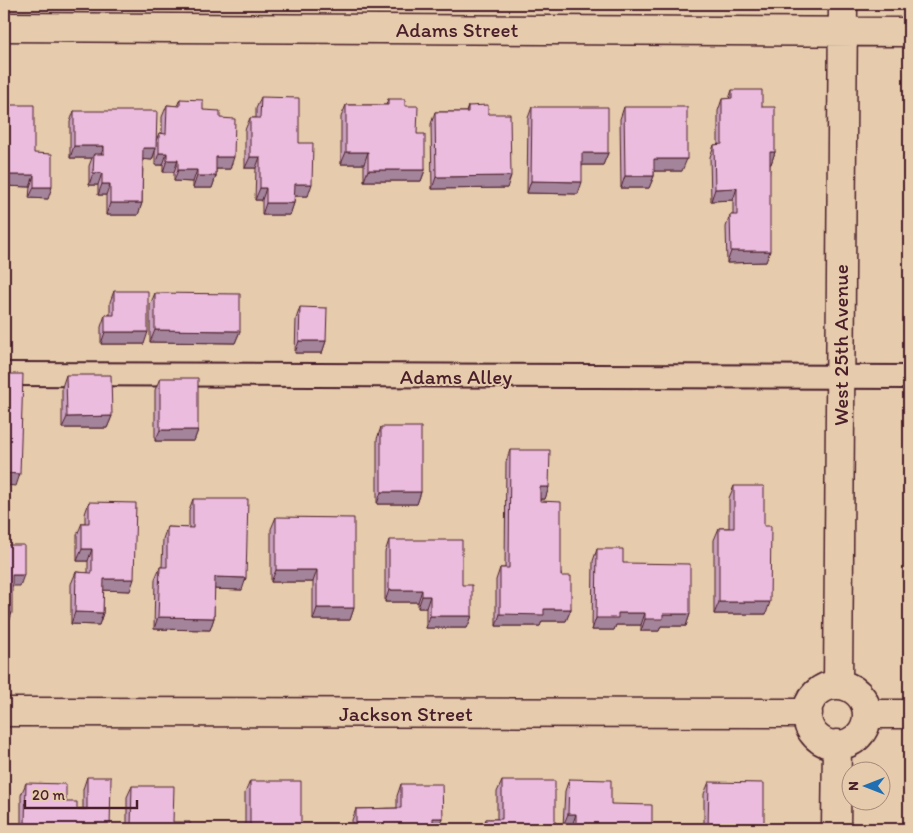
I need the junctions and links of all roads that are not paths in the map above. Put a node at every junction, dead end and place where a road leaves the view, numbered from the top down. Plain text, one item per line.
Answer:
1 (843, 4) edge
2 (4, 28) edge
3 (843, 31) junction
4 (909, 32) edge
5 (4, 374) edge
6 (909, 377) edge
7 (840, 378) junction
8 (838, 685) junction
9 (4, 712) edge
10 (808, 713) junction
11 (867, 714) junction
12 (909, 714) edge
13 (837, 744) junction
14 (836, 829) edge

1 - 3 street, West 25th Avenue
2 - 3 street, Adams Street
3 - 4 street, Adams Street
3 - 7 street, West 25th Avenue
5 - 7 lane, Adams Alley
6 - 7 lane, Adams Alley
7 - 8 street, West 25th Avenue
8 - 10 street
8 - 11 street
9 - 10 street, Jackson Street
10 - 13 street
11 - 12 street
11 - 13 street
13 - 14 street

